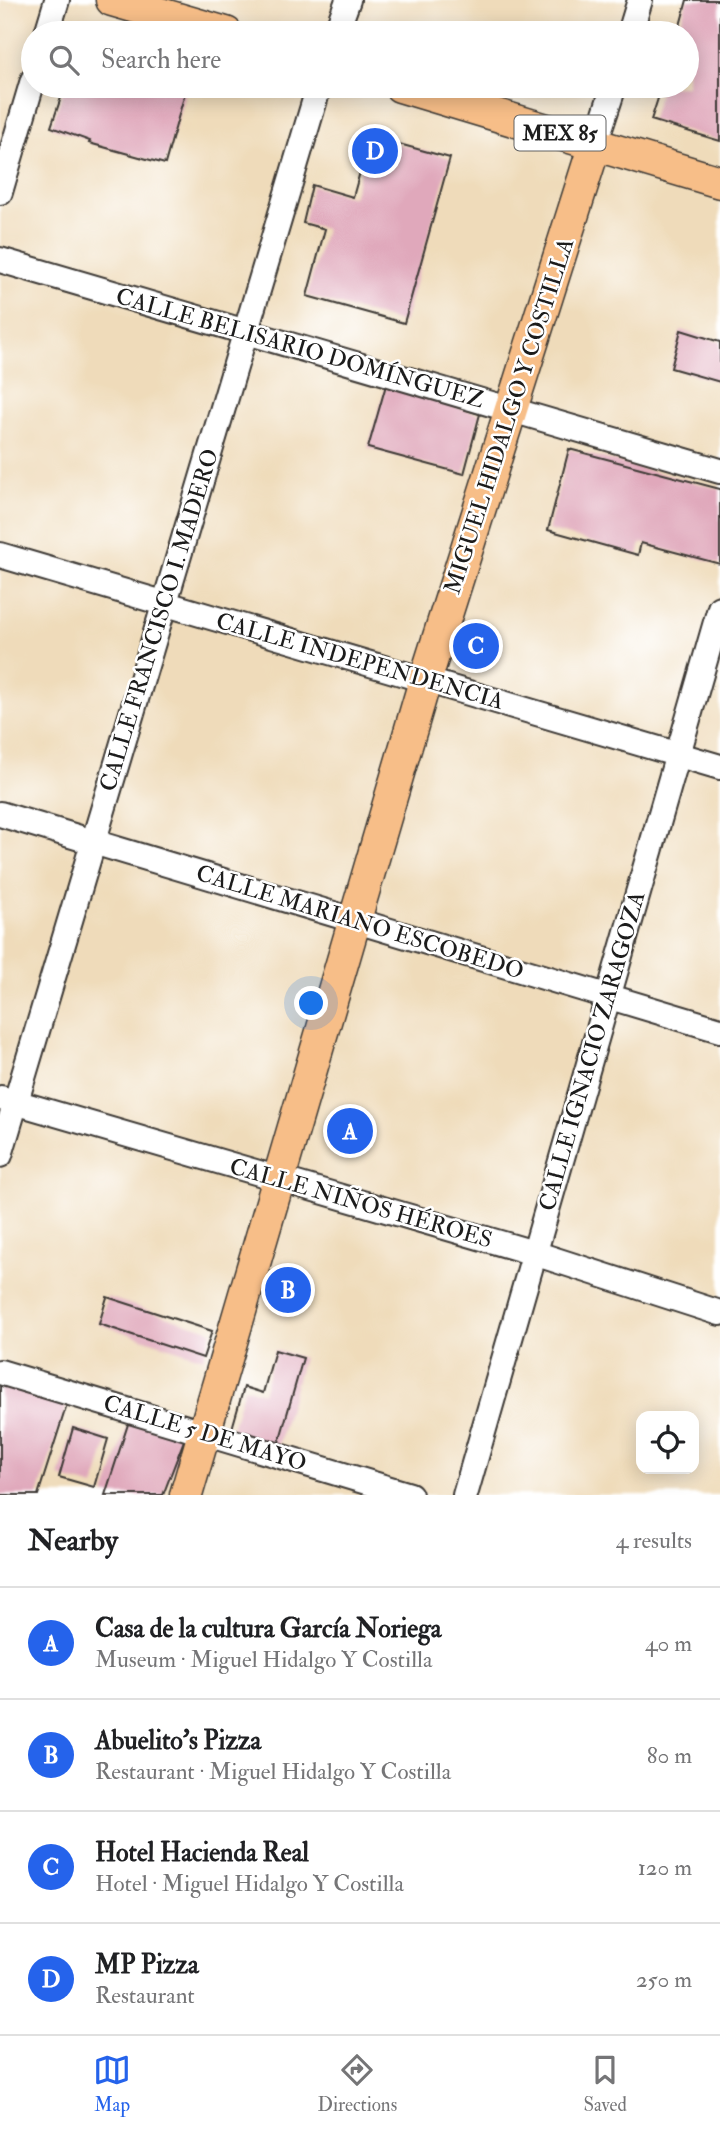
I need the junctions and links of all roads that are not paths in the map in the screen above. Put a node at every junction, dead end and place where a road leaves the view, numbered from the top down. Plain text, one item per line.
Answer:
1 (57, 0) edge
2 (111, 0) edge
3 (348, 0) edge
4 (640, 0) edge
5 (181, 10) edge
6 (51, 21) edge
7 (203, 21) edge
8 (340, 21) edge
9 (634, 21) edge
10 (27, 98) edge
11 (314, 98) edge
12 (441, 98) edge
13 (610, 98) edge
14 (596, 144) junction
15 (720, 182) edge
16 (0, 192) edge
17 (0, 260) edge
18 (245, 332) junction
19 (511, 409) junction
20 (720, 471) edge
21 (0, 555) edge
22 (164, 604) junction
23 (720, 608) edge
24 (425, 681) junction
25 (678, 755) junction
26 (720, 767) edge
27 (0, 814) edge
28 (93, 842) junction
29 (354, 919) junction
30 (608, 997) junction
31 (720, 1030) edge
32 (8, 1100) edge
33 (0, 1155) edge
34 (279, 1179) junction
35 (534, 1253) junction
36 (720, 1312) edge
37 (0, 1372) edge
38 (205, 1432) junction
39 (186, 1495) edge
40 (410, 1495) edge
41 (465, 1495) edge

1 - 6 street
2 - 5 main road
3 - 8 street
4 - 9 street
5 - 7 main road
10 - 16 street
11 - 18 street, CALLE FRANCISCO I. MADERO
12 - 14 main road, MEX 85
13 - 14 street
14 - 15 main road, MEX 85
14 - 19 main road, MIGUEL HIDALGO Y COSTILLA
17 - 18 street, CALLE BELISARIO DOMÍNGUEZ
18 - 19 street, CALLE BELISARIO DOMÍNGUEZ
18 - 22 street, CALLE FRANCISCO I. MADERO
19 - 20 street, CALLE BELISARIO DOMÍNGUEZ
19 - 24 main road, MIGUEL HIDALGO Y COSTILLA
21 - 22 street, CALLE INDEPENDENCIA
22 - 24 street, CALLE INDEPENDENCIA
22 - 28 street, CALLE FRANCISCO I. MADERO
23 - 25 street, CALLE IGNACIO ZARAGOZA
24 - 25 street, CALLE INDEPENDENCIA
24 - 29 main road, MIGUEL HIDALGO Y COSTILLA
25 - 26 street, CALLE INDEPENDENCIA
25 - 30 street, CALLE IGNACIO ZARAGOZA
27 - 28 street, CALLE MARIANO ESCOBEDO
28 - 29 street, CALLE MARIANO ESCOBEDO
28 - 32 street, CALLE FRANCISCO I. MADERO
29 - 30 street, CALLE MARIANO ESCOBEDO
29 - 34 main road, MIGUEL HIDALGO Y COSTILLA
30 - 31 street, CALLE MARIANO ESCOBEDO
30 - 35 street, CALLE IGNACIO ZARAGOZA
32 - 33 street, CALLE FRANCISCO I. MADERO
32 - 34 street, CALLE NIÑOS HÉROES
34 - 35 street, CALLE NIÑOS HÉROES
34 - 38 main road, MIGUEL HIDALGO Y COSTILLA
35 - 36 street, CALLE NIÑOS HÉROES
35 - 41 street, CALLE IGNACIO ZARAGOZA
37 - 38 street, CALLE 5 DE MAYO
38 - 39 main road, MIGUEL HIDALGO Y COSTILLA
38 - 40 street, CALLE 5 DE MAYO

